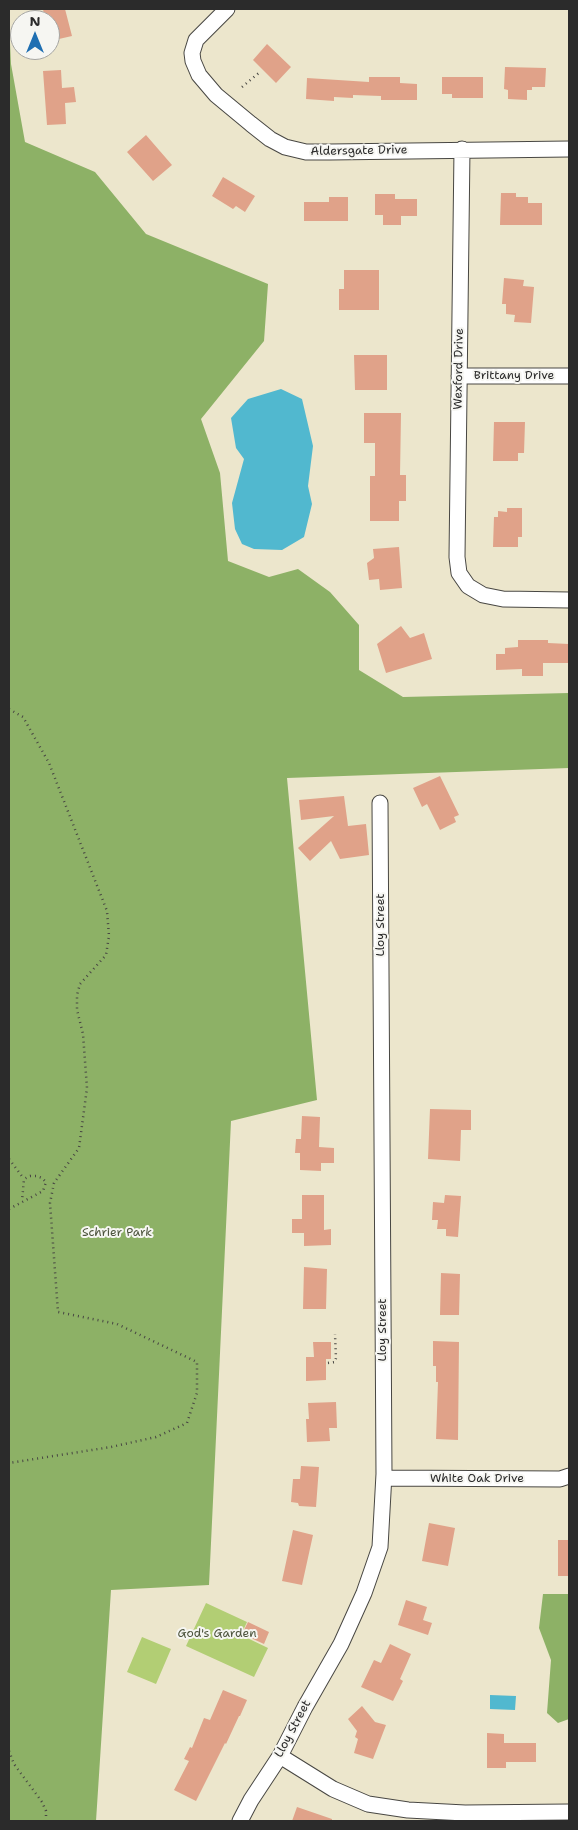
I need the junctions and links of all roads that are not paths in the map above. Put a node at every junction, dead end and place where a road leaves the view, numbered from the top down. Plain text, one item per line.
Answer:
1 (227, 9) edge
2 (462, 149) junction
3 (569, 149) edge
4 (459, 376) junction
5 (569, 376) edge
6 (569, 600) edge
7 (380, 803) dead end
8 (569, 1476) edge
9 (384, 1478) junction
10 (280, 1756) junction
11 (569, 1812) edge
12 (240, 1821) edge

1 - 2 street, Aldersgate Drive
2 - 3 street, Aldersgate Drive
2 - 4 street, Wexford Drive
4 - 5 street, Brittany Drive
4 - 6 street, Wexford Drive
7 - 9 street, Lloy Street
8 - 9 street, White Oak Drive
9 - 10 street, Lloy Street
10 - 11 street
10 - 12 street, Lloy Street

